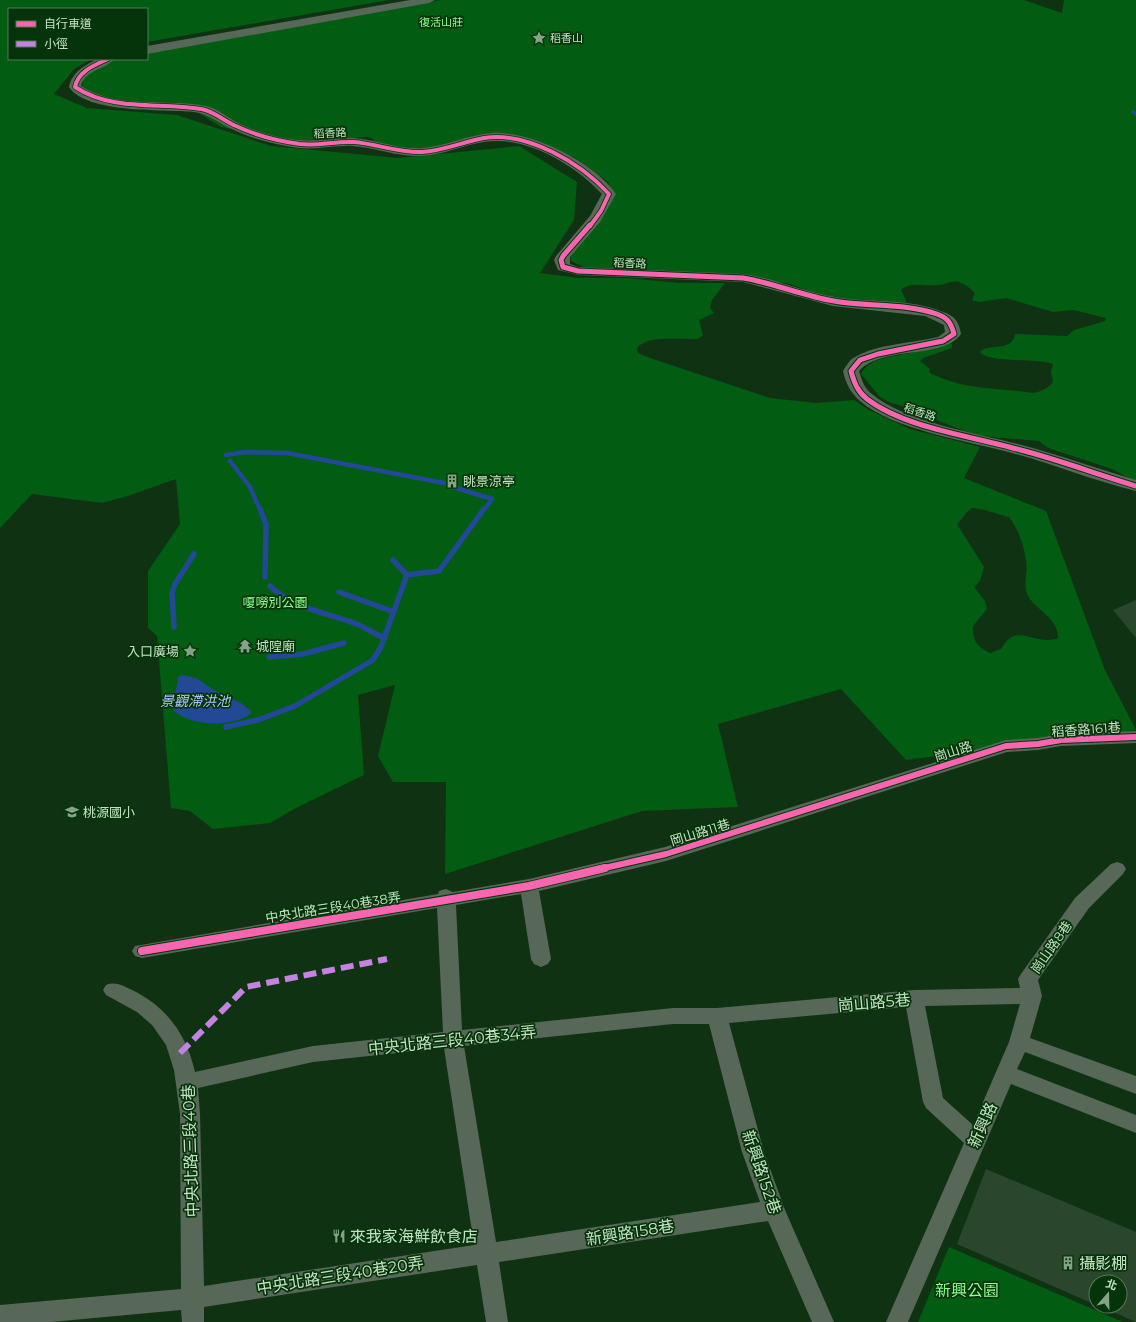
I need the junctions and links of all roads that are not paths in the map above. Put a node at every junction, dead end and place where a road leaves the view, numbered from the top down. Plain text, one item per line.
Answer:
1 (429, 0) edge
2 (148, 50) edge
3 (106, 60) edge
4 (1136, 486) edge
5 (1136, 737) edge
6 (1038, 744) joint
7 (876, 788) joint
8 (1117, 869) dead end
9 (529, 886) junction
10 (446, 898) junction
11 (142, 950) dead end
12 (541, 959) dead end
13 (112, 990) dead end
14 (1032, 996) junction
15 (914, 998) junction
16 (717, 1016) junction
17 (453, 1040) junction
18 (1019, 1042) junction
19 (1005, 1073) junction
20 (188, 1082) junction
21 (1136, 1085) edge
22 (1136, 1124) edge
23 (975, 1140) junction
24 (774, 1210) junction
25 (487, 1253) junction
26 (194, 1298) junction
27 (0, 1316) edge
28 (193, 1322) edge
29 (497, 1322) edge
30 (823, 1322) edge
31 (897, 1322) edge

1 - 2 street
3 - 4 street, 稻香路
5 - 6 street, 稻香路161巷
6 - 7 street, 崗山路
7 - 9 street, 岡山路11巷
8 - 14 street, 崗山路8巷
9 - 10 street, 中央北路三段40巷38弄
9 - 12 street
10 - 11 street, 中央北路三段40巷38弄
10 - 17 street
13 - 20 street, 中央北路三段40巷
14 - 15 street, 崗山路5巷
14 - 18 street, 崗山路8巷
15 - 16 street, 崗山路5巷
15 - 23 street
16 - 17 street, 中央北路三段40巷34弄
16 - 24 street, 新興路152巷
17 - 20 street, 中央北路三段40巷34弄
17 - 25 street
18 - 19 street, 新興路
18 - 21 street
19 - 22 street
19 - 23 street, 新興路
20 - 26 street, 中央北路三段40巷
23 - 31 street, 新興路
24 - 25 street, 新興路158巷
24 - 30 street, 新興路152巷
25 - 26 street, 中央北路三段40巷20弄
25 - 29 street
26 - 27 street, 中央北路三段40巷20弄
26 - 28 street, 中央北路三段40巷

